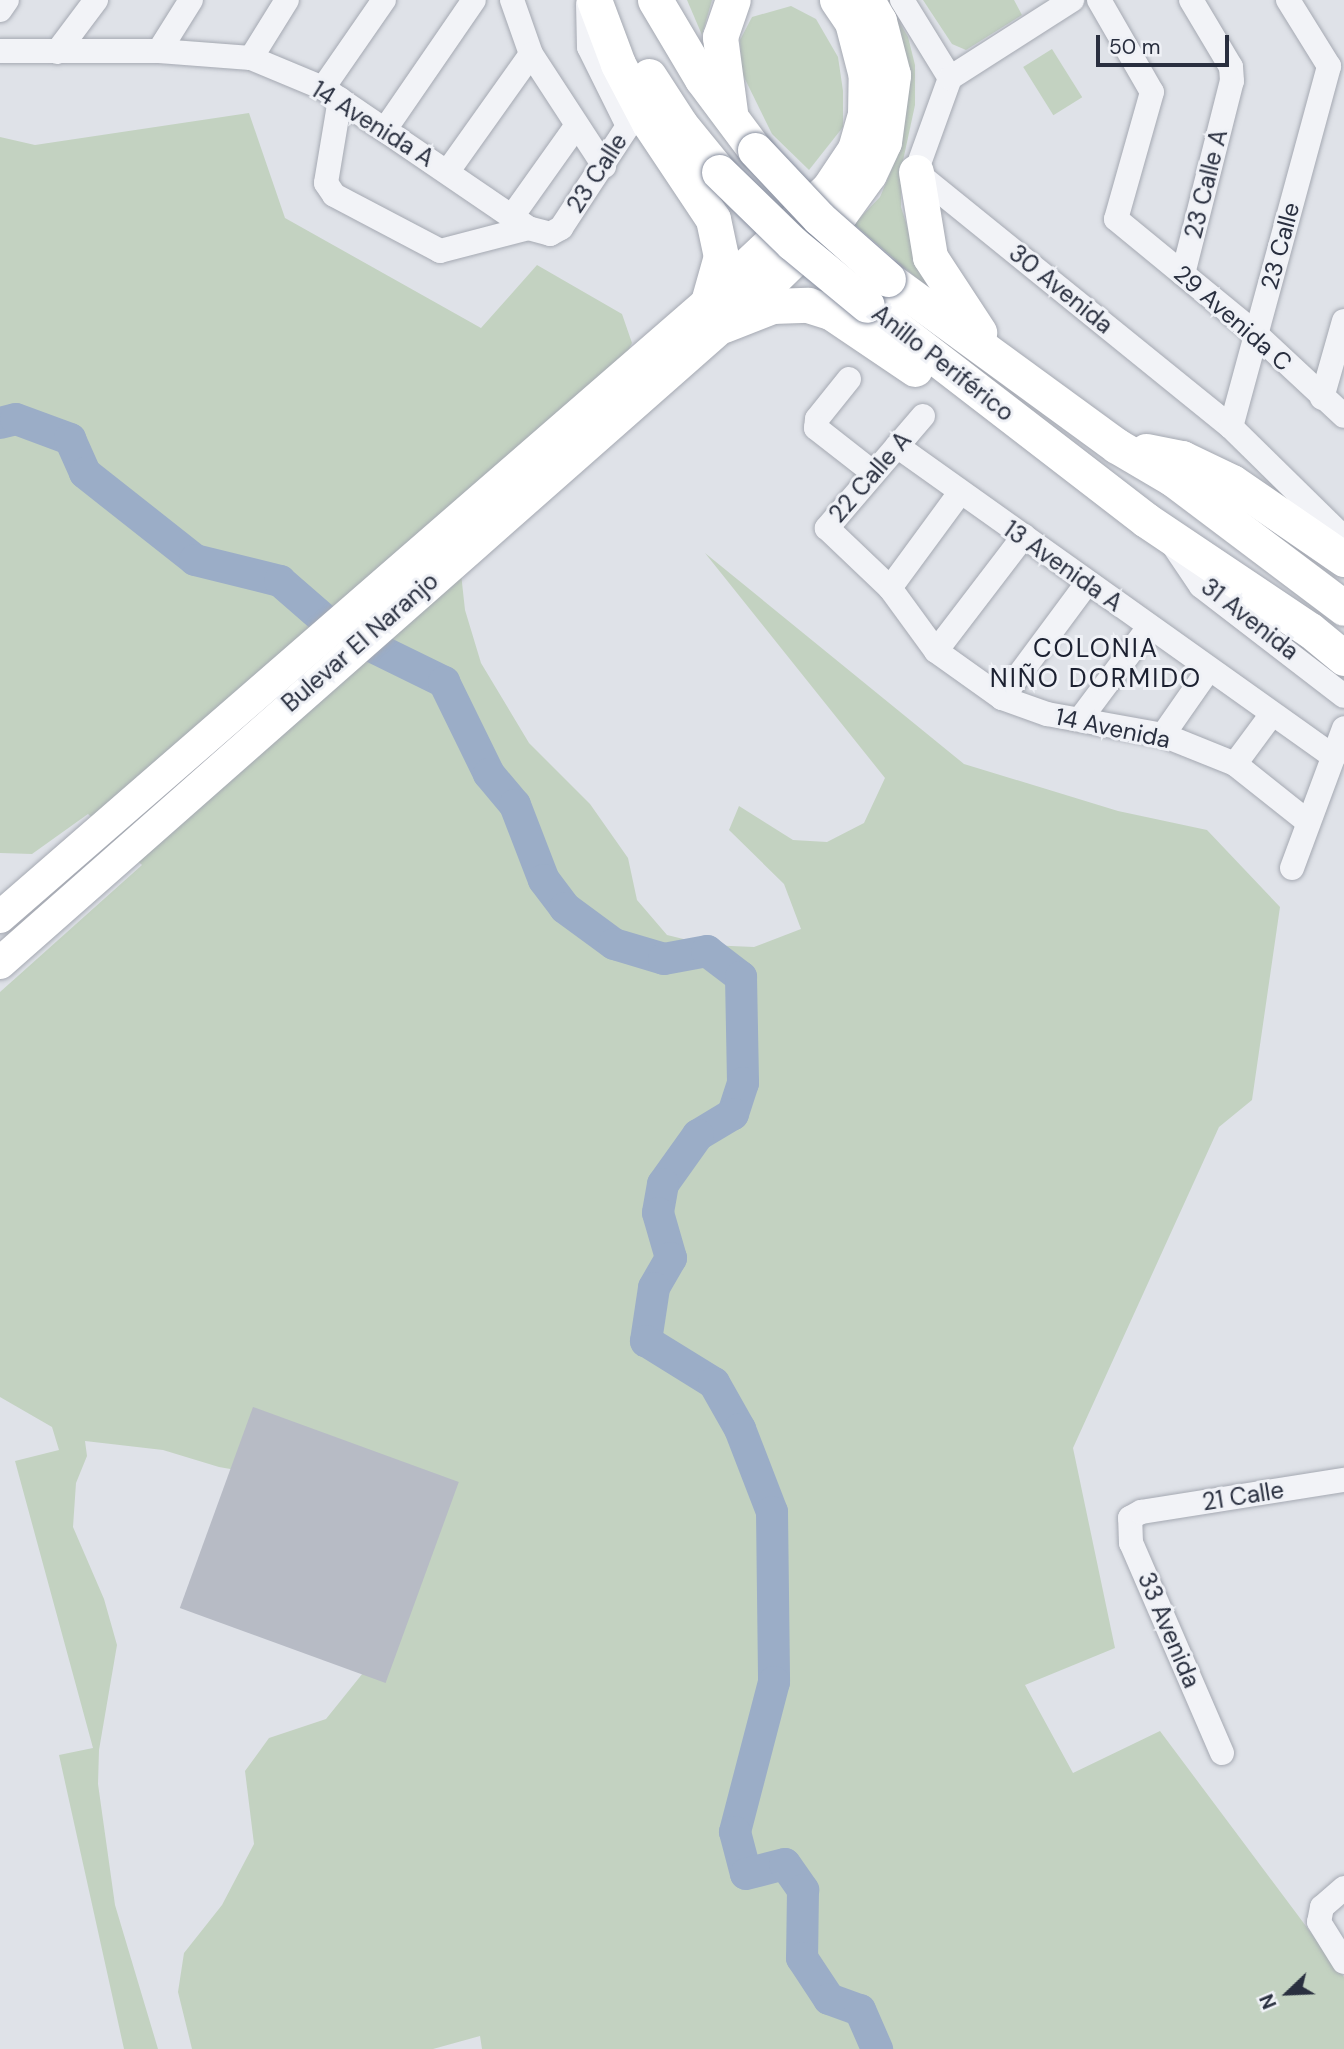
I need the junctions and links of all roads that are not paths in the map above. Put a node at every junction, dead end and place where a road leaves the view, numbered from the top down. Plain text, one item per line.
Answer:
1 (7, 0) edge
2 (96, 0) edge
3 (191, 0) edge
4 (287, 0) edge
5 (384, 0) edge
6 (474, 0) edge
7 (512, 0) edge
8 (588, 0) edge
9 (594, 0) edge
10 (614, 0) edge
11 (656, 0) edge
12 (733, 0) edge
13 (837, 0) edge
14 (867, 0) edge
15 (902, 0) edge
16 (1072, 0) edge
17 (1100, 0) edge
18 (1191, 0) edge
19 (1288, 0) edge
20 (0, 10) edge
21 (0, 51) edge
22 (159, 51) junction
23 (57, 52) junction
24 (531, 54) junction
25 (251, 58) junction
26 (1336, 65) edge
27 (950, 78) junction
28 (332, 94) junction
29 (731, 119) junction
30 (577, 125) junction
31 (386, 128) junction
32 (604, 166) junction
33 (448, 171) junction
34 (916, 172) junction
35 (520, 221) junction
36 (1183, 274) junction
37 (878, 292) junction
38 (1344, 321) edge
39 (705, 322) junction
40 (1256, 334) junction
41 (1006, 364) junction
42 (849, 379) dead end
43 (1322, 398) junction
44 (923, 416) dead end
45 (1344, 416) edge
46 (1231, 427) junction
47 (897, 446) junction
48 (1117, 446) junction
49 (871, 471) junction
50 (1087, 474) junction
51 (959, 494) junction
52 (1165, 534) junction
53 (1024, 536) junction
54 (836, 538) joint
55 (1344, 538) edge
56 (1344, 559) edge
57 (1087, 583) junction
58 (890, 588) junction
59 (1344, 608) edge
60 (1149, 627) junction
61 (936, 651) junction
62 (1344, 658) edge
63 (1209, 669) junction
64 (1344, 696) edge
65 (1002, 698) junction
66 (1272, 715) junction
67 (1081, 718) junction
68 (1344, 728) edge
69 (1163, 735) junction
70 (1334, 757) junction
71 (1235, 764) junction
72 (1308, 822) junction
73 (1292, 868) dead end
74 (0, 917) edge
75 (0, 964) edge
76 (1344, 1480) edge
77 (1141, 1511) joint
78 (1222, 1753) dead end
79 (1344, 1888) edge
80 (1344, 1962) edge

1 - 20 street
2 - 23 street
3 - 22 street
4 - 25 street
5 - 28 street
6 - 31 street
7 - 24 street
8 - 32 street, 23 Calle
9 - 39 highway
10 - 37 highway, Anillo Periférico, bridge
11 - 29 highway, Anillo Periférico
12 - 29 highway
13 - 39 highway
14 - 39 highway
15 - 27 street
16 - 27 street
17 - 36 street, 29 Avenida C
18 - 36 street, 23 Calle A
19 - 26 street
21 - 23 street, 14 Avenida A
22 - 23 street, 14 Avenida A
22 - 25 street, 14 Avenida A
24 - 30 street
24 - 33 street
25 - 28 street, 14 Avenida A
26 - 40 street, 23 Calle
27 - 34 street
28 - 31 street, 14 Avenida A
28 - 35 street
29 - 37 highway, Anillo Periférico, bridge
30 - 32 street
30 - 35 street
31 - 33 street, 14 Avenida A
32 - 35 street, 23 Calle
33 - 35 street, 14 Avenida A
34 - 41 highway
34 - 46 street, 30 Avenida
36 - 40 street, 29 Avenida C
37 - 41 highway, Anillo Periférico
37 - 50 highway, Anillo Periférico
38 - 43 street
39 - 50 highway
39 - 74 main road, Bulevar El Naranjo
39 - 75 main road, Bulevar El Naranjo
40 - 43 street, 29 Avenida C
40 - 46 street, 23 Calle
41 - 48 highway, Anillo Periférico
42 - 49 street
43 - 45 street, 29 Avenida C
44 - 47 street, 22 Calle A
46 - 55 street, 30 Avenida
47 - 49 street, 22 Calle A
47 - 51 street, 13 Avenida A
48 - 56 highway
48 - 59 highway, Anillo Periférico
49 - 54 street, 22 Calle A
50 - 52 highway, Anillo Periférico
51 - 53 street, 13 Avenida A
51 - 58 street
52 - 62 highway, Anillo Periférico
52 - 64 street, 31 Avenida
53 - 57 street, 13 Avenida A
53 - 61 street
54 - 58 street, 14 Avenida
57 - 60 street, 13 Avenida A
57 - 65 street
58 - 61 street, 14 Avenida
60 - 63 street, 13 Avenida A
60 - 67 street
61 - 65 street, 14 Avenida
63 - 66 street, 13 Avenida A
63 - 69 street
65 - 67 street, 14 Avenida
66 - 70 street, 13 Avenida A
66 - 71 street
67 - 69 street, 14 Avenida
68 - 70 street
69 - 71 street, 14 Avenida
70 - 72 street
71 - 72 street, 14 Avenida
72 - 73 street
76 - 77 street, 21 Calle
77 - 78 street, 33 Avenida
79 - 80 street

